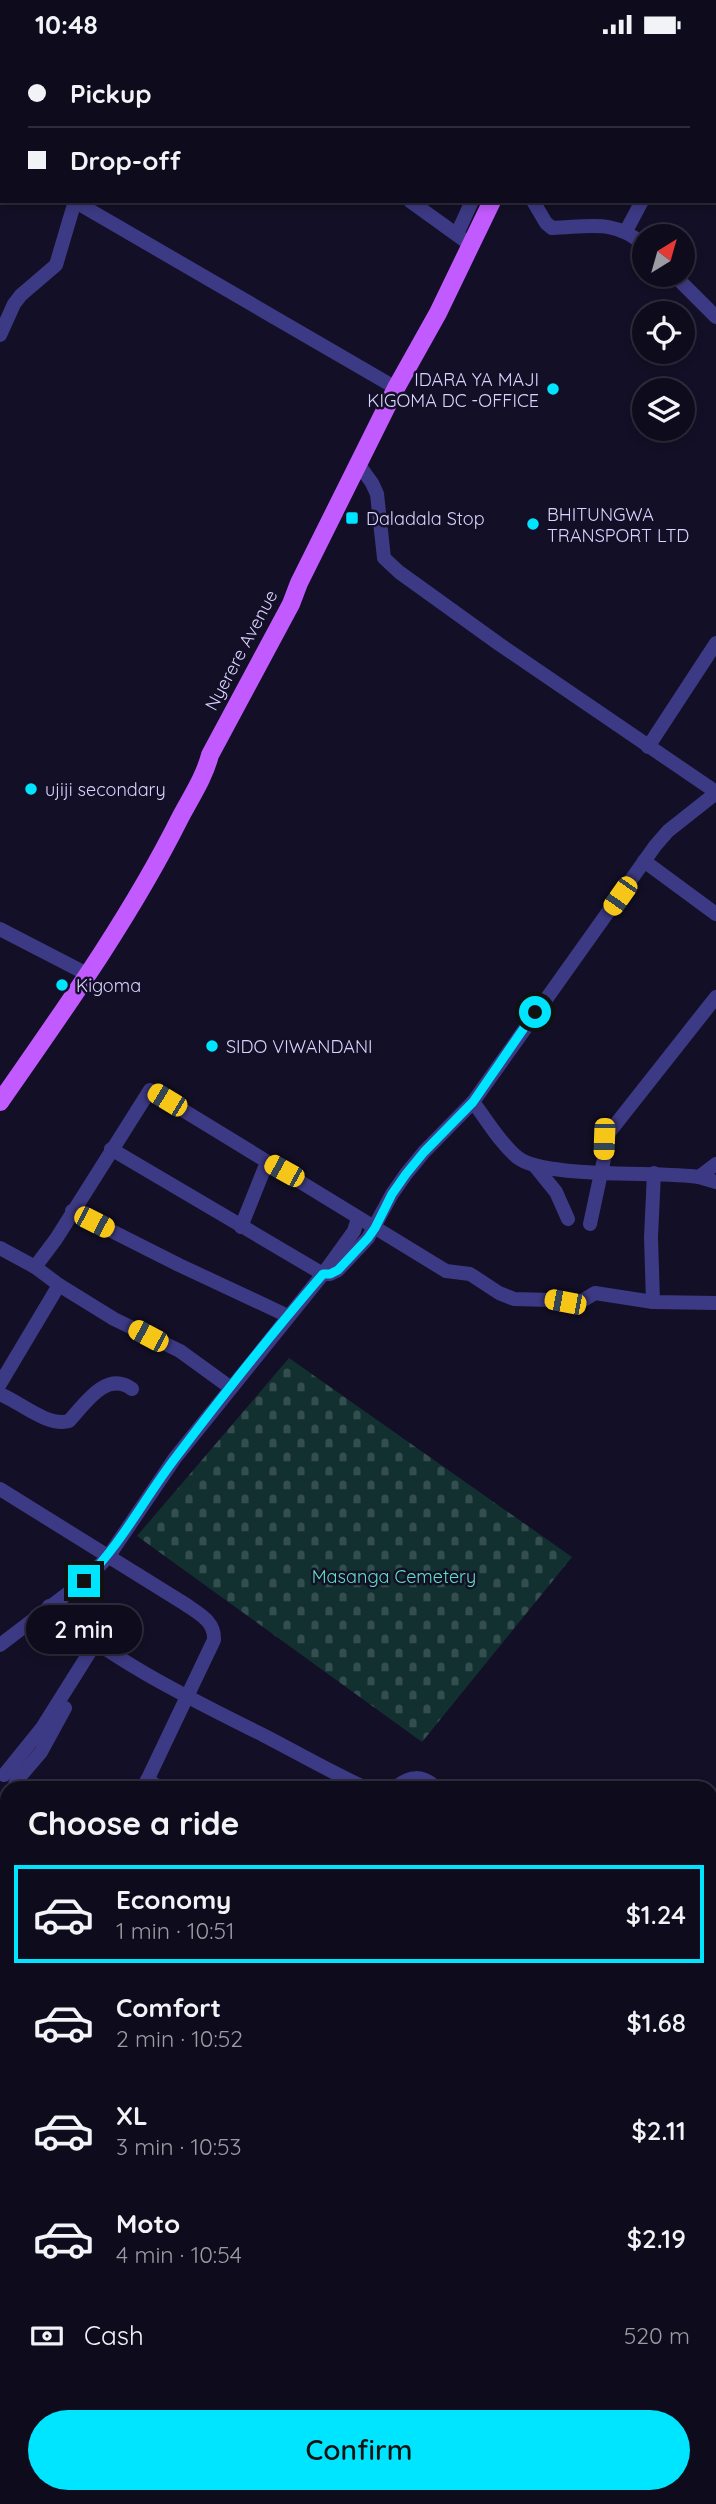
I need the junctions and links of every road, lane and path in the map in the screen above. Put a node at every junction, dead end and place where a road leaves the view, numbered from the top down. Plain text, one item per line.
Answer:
1 (73, 203) edge
2 (77, 203) edge
3 (413, 203) edge
4 (472, 203) edge
5 (491, 203) edge
6 (534, 203) edge
7 (641, 203) edge
8 (626, 231) junction
9 (632, 236) edge
10 (464, 239) junction
11 (686, 287) edge
12 (716, 317) edge
13 (0, 335) edge
14 (396, 388) junction
15 (359, 465) junction
16 (716, 643) edge
17 (648, 747) junction
18 (716, 792) edge
19 (644, 861) junction
20 (716, 914) edge
21 (0, 929) edge
22 (87, 974) junction
23 (716, 997) edge
24 (0, 1102) edge
25 (473, 1102) junction
26 (111, 1149) junction
27 (267, 1162) junction
28 (716, 1164) edge
29 (535, 1166) junction
30 (600, 1172) junction
31 (654, 1173) junction
32 (699, 1177) junction
33 (716, 1182) edge
34 (72, 1211) junction
35 (358, 1218) junction
36 (568, 1219) dead end
37 (590, 1224) dead end
38 (241, 1227) junction
39 (375, 1228) junction
40 (0, 1248) edge
41 (36, 1267) junction
42 (323, 1274) junction
43 (59, 1285) junction
44 (653, 1302) junction
45 (713, 1305) edge
46 (288, 1316) junction
47 (0, 1384) edge
48 (132, 1388) dead end
49 (231, 1388) junction
50 (0, 1394) edge
51 (0, 1489) edge
52 (108, 1557) junction
53 (49, 1607) junction
54 (96, 1642) junction
55 (0, 1644) edge
56 (116, 1655) junction
57 (82, 1671) junction
58 (188, 1697) junction
59 (6, 1779) edge
60 (146, 1781) edge
61 (352, 1781) edge
62 (405, 1781) edge
63 (429, 1781) edge

1 - 13 street
2 - 14 street
3 - 10 street
4 - 10 street
5 - 10 main road, Nyerere Avenue
6 - 8 street
7 - 8 street
8 - 9 street
10 - 14 main road, Nyerere Avenue
11 - 12 street
14 - 15 main road, Nyerere Avenue
15 - 17 street
15 - 22 main road, Nyerere Avenue
16 - 17 street
17 - 18 street
18 - 19 street
19 - 20 street
19 - 25 street
21 - 22 street
22 - 24 main road, Nyerere Avenue
23 - 30 street
25 - 29 street
25 - 39 street
26 - 27 street
26 - 34 street
26 - 38 street
27 - 35 street
27 - 38 street
28 - 32 street
29 - 30 street
29 - 36 street
30 - 31 street
30 - 37 street
31 - 32 street
31 - 44 street
32 - 33 street
34 - 41 street
34 - 46 street
35 - 39 street
35 - 42 street
38 - 42 street
39 - 42 street
39 - 44 street
40 - 41 street
41 - 43 street
42 - 46 street
43 - 47 street
43 - 49 street
44 - 45 street
46 - 49 street
48 - 50 street
49 - 52 street
51 - 52 street
52 - 53 street
52 - 58 street
53 - 54 street
53 - 55 street
54 - 56 street
54 - 57 street
56 - 57 street
56 - 58 street
57 - 59 street
58 - 60 street
58 - 61 street
62 - 63 street

